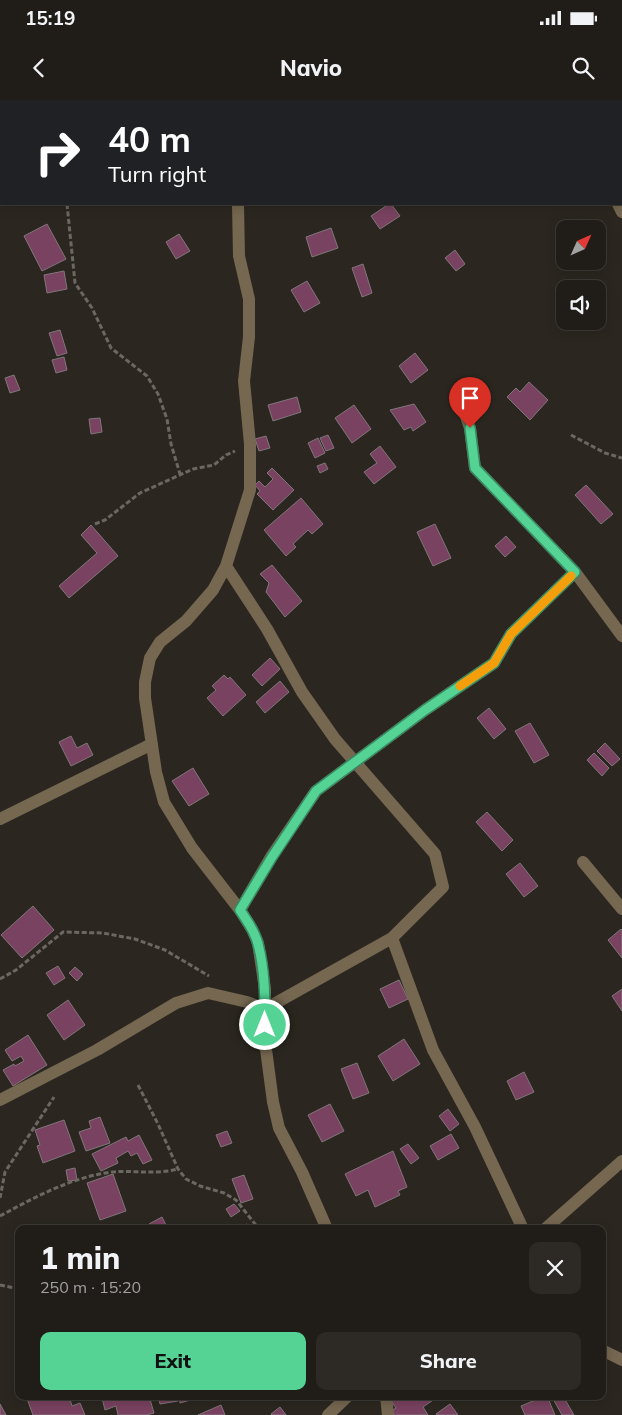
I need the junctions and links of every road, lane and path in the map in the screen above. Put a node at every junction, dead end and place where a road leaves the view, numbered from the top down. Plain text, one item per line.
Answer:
1 (67, 205) edge
2 (238, 205) edge
3 (459, 396) dead end
4 (571, 435) dead end
5 (250, 444) junction
6 (622, 458) edge
7 (180, 474) junction
8 (95, 524) dead end
9 (226, 566) junction
10 (575, 572) junction
11 (622, 636) edge
12 (152, 744) junction
13 (355, 763) junction
14 (0, 819) edge
15 (583, 862) dead end
16 (622, 909) edge
17 (240, 910) junction
18 (392, 938) junction
19 (0, 979) edge
20 (216, 980) dead end
21 (265, 1008) junction
22 (138, 1085) dead end
23 (54, 1097) dead end
24 (0, 1100) edge
25 (622, 1161) edge
26 (178, 1168) junction
27 (0, 1198) edge
28 (0, 1216) edge
29 (256, 1225) edge
30 (325, 1225) edge
31 (521, 1225) edge
32 (550, 1225) edge
33 (0, 1285) edge
34 (15, 1288) edge
35 (606, 1352) edge
36 (622, 1360) edge
37 (344, 1400) edge
38 (386, 1400) edge
39 (328, 1415) edge
40 (388, 1415) edge

1 - 7 path
2 - 5 street
3 - 10 street
4 - 6 path
5 - 7 path
5 - 9 street
7 - 8 path
9 - 12 street
9 - 13 street
10 - 11 street
10 - 13 street
12 - 14 street
12 - 17 street
13 - 17 street
13 - 18 street
15 - 16 street
17 - 21 street
18 - 21 street
18 - 31 street
19 - 20 path
21 - 24 street
21 - 30 street
22 - 26 path
23 - 27 path
25 - 32 street
26 - 28 path
26 - 29 path
33 - 34 path
35 - 36 street
37 - 39 street
38 - 40 street

